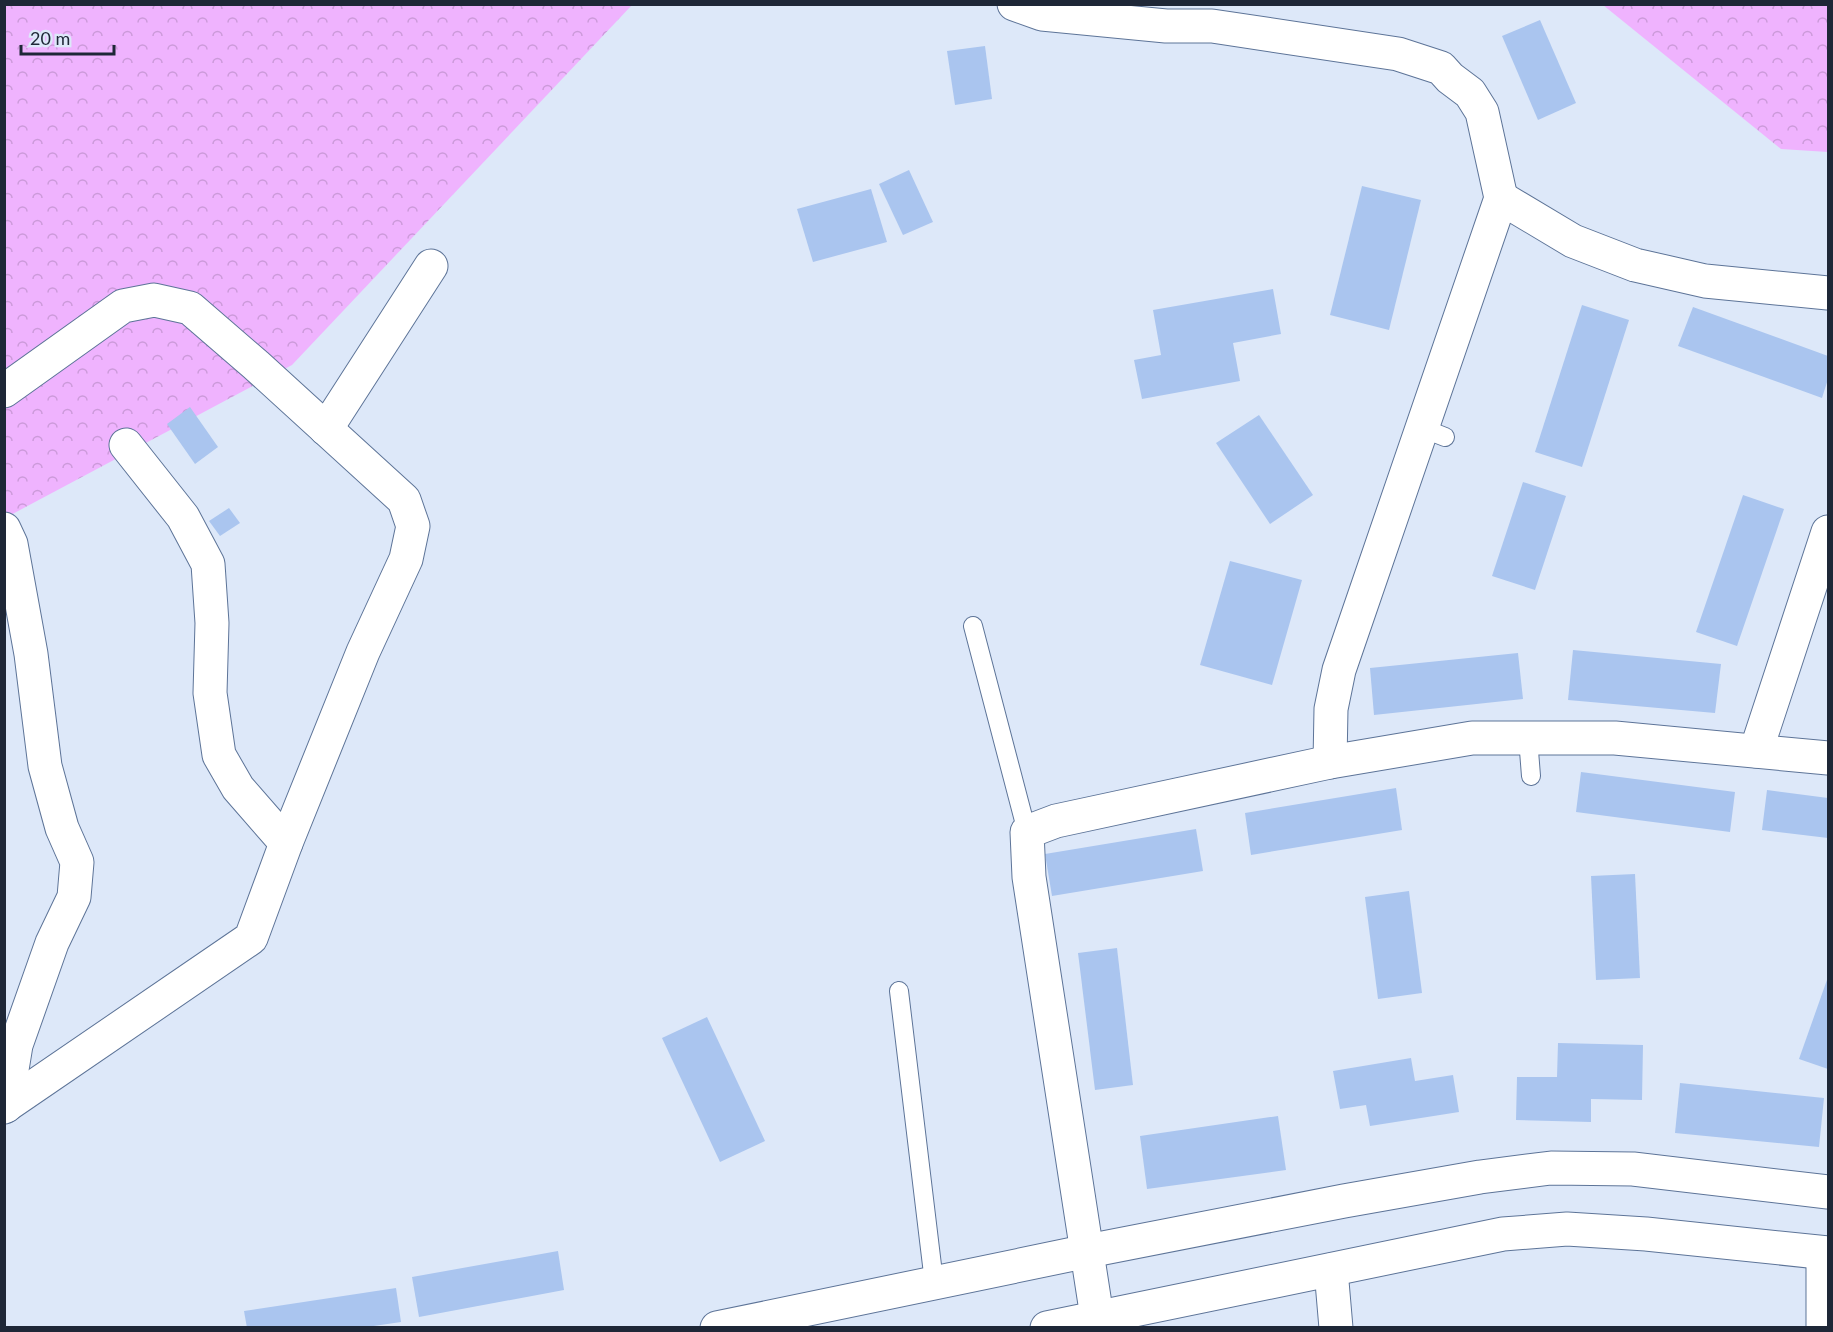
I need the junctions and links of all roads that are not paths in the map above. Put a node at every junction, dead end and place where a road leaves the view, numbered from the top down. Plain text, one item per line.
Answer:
1 (1014, 4) edge
2 (1501, 198) junction
3 (431, 266) dead end
4 (1828, 293) edge
5 (4, 391) edge
6 (326, 429) junction
7 (126, 445) dead end
8 (4, 529) edge
9 (1828, 532) edge
10 (973, 626) dead end
11 (1528, 738) junction
12 (1756, 751) junction
13 (1828, 758) edge
14 (1330, 762) junction
15 (1531, 776) dead end
16 (1027, 832) junction
17 (286, 843) junction
18 (899, 991) dead end
19 (10, 1039) edge
20 (5, 1106) edge
21 (1828, 1192) edge
22 (1088, 1251) junction
23 (1826, 1253) edge
24 (1330, 1270) junction
25 (934, 1282) junction
26 (1097, 1317) junction
27 (717, 1328) edge
28 (1047, 1328) edge
29 (1336, 1328) edge
30 (1823, 1328) edge

1 - 2 street
2 - 4 street
2 - 14 street
3 - 6 street
5 - 6 street
6 - 17 street
7 - 17 street
8 - 19 street
9 - 12 street
10 - 16 lane
11 - 12 street
11 - 14 street
11 - 15 lane
12 - 13 street
14 - 16 street
16 - 22 street
17 - 20 street
18 - 25 lane
19 - 20 street
21 - 22 street
22 - 25 street
22 - 26 street
23 - 24 street
23 - 30 street
24 - 26 street
24 - 29 street
25 - 27 street
26 - 28 street

